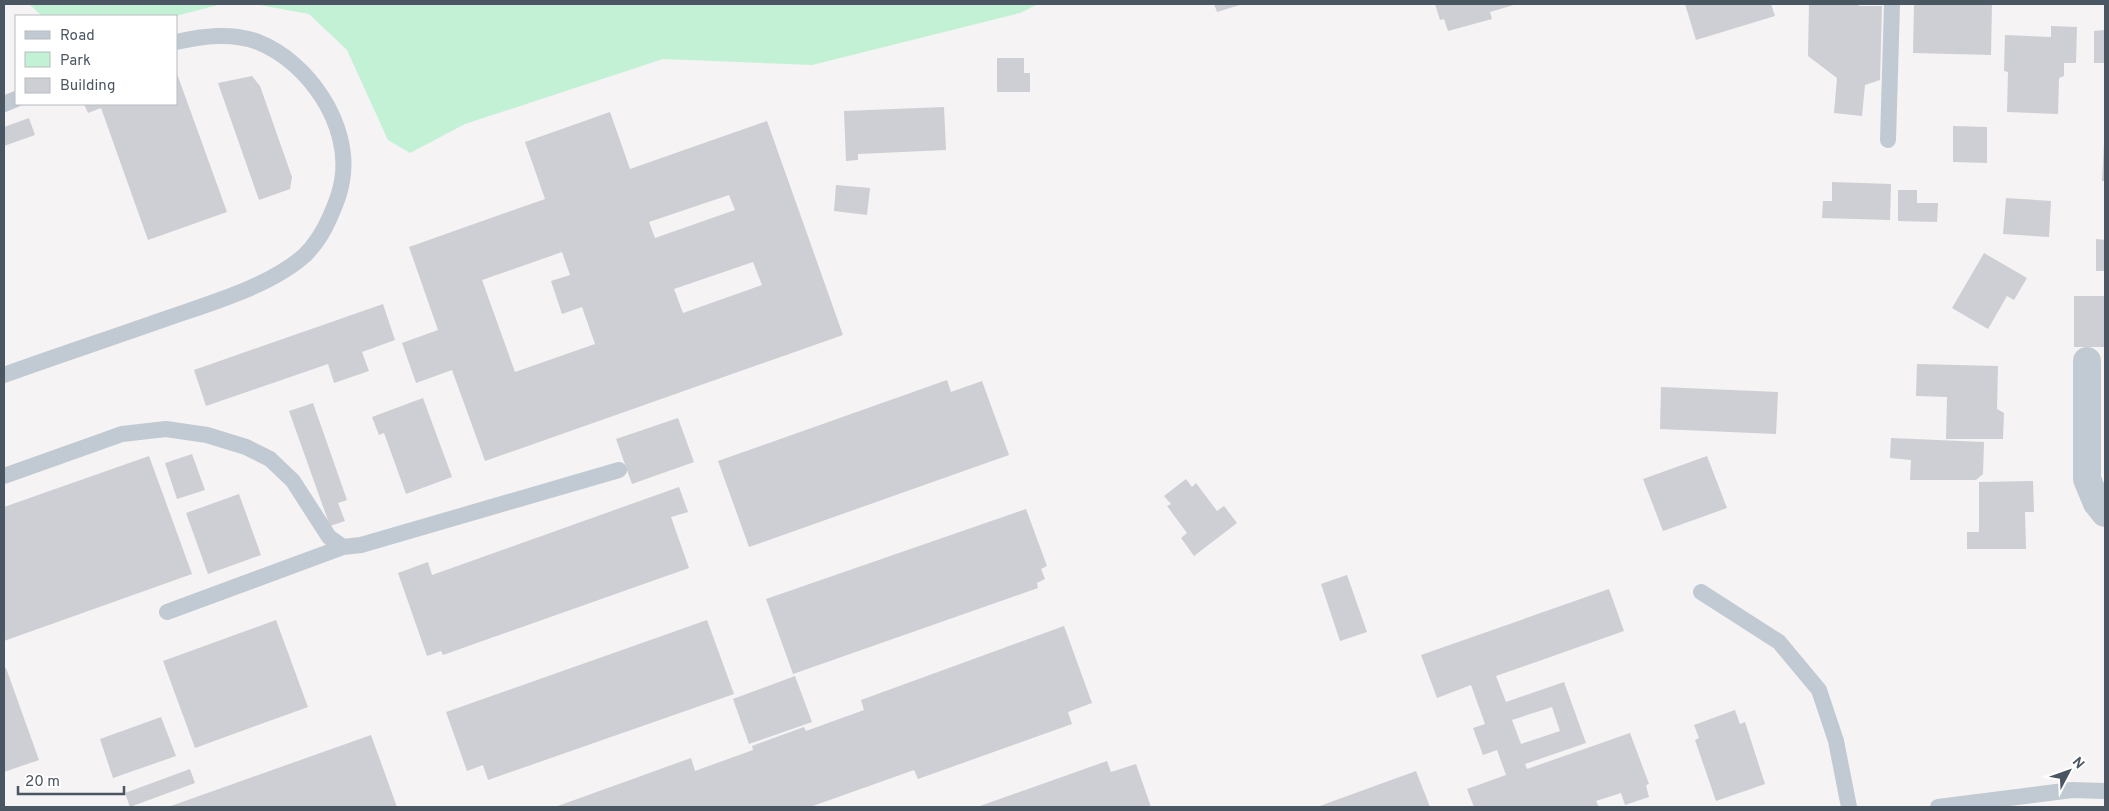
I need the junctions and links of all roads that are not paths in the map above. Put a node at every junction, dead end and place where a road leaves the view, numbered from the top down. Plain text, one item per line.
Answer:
1 (1892, 4) edge
2 (178, 42) edge
3 (1888, 140) dead end
4 (2087, 361) dead end
5 (4, 375) edge
6 (619, 470) dead end
7 (4, 476) edge
8 (2105, 513) edge
9 (343, 547) junction
10 (1701, 592) dead end
11 (167, 612) dead end
12 (2105, 791) edge
13 (1849, 807) edge
14 (1938, 807) edge

1 - 3 lane
2 - 5 lane
4 - 8 street
6 - 9 lane
7 - 9 lane
9 - 11 lane
10 - 13 lane
12 - 14 lane

